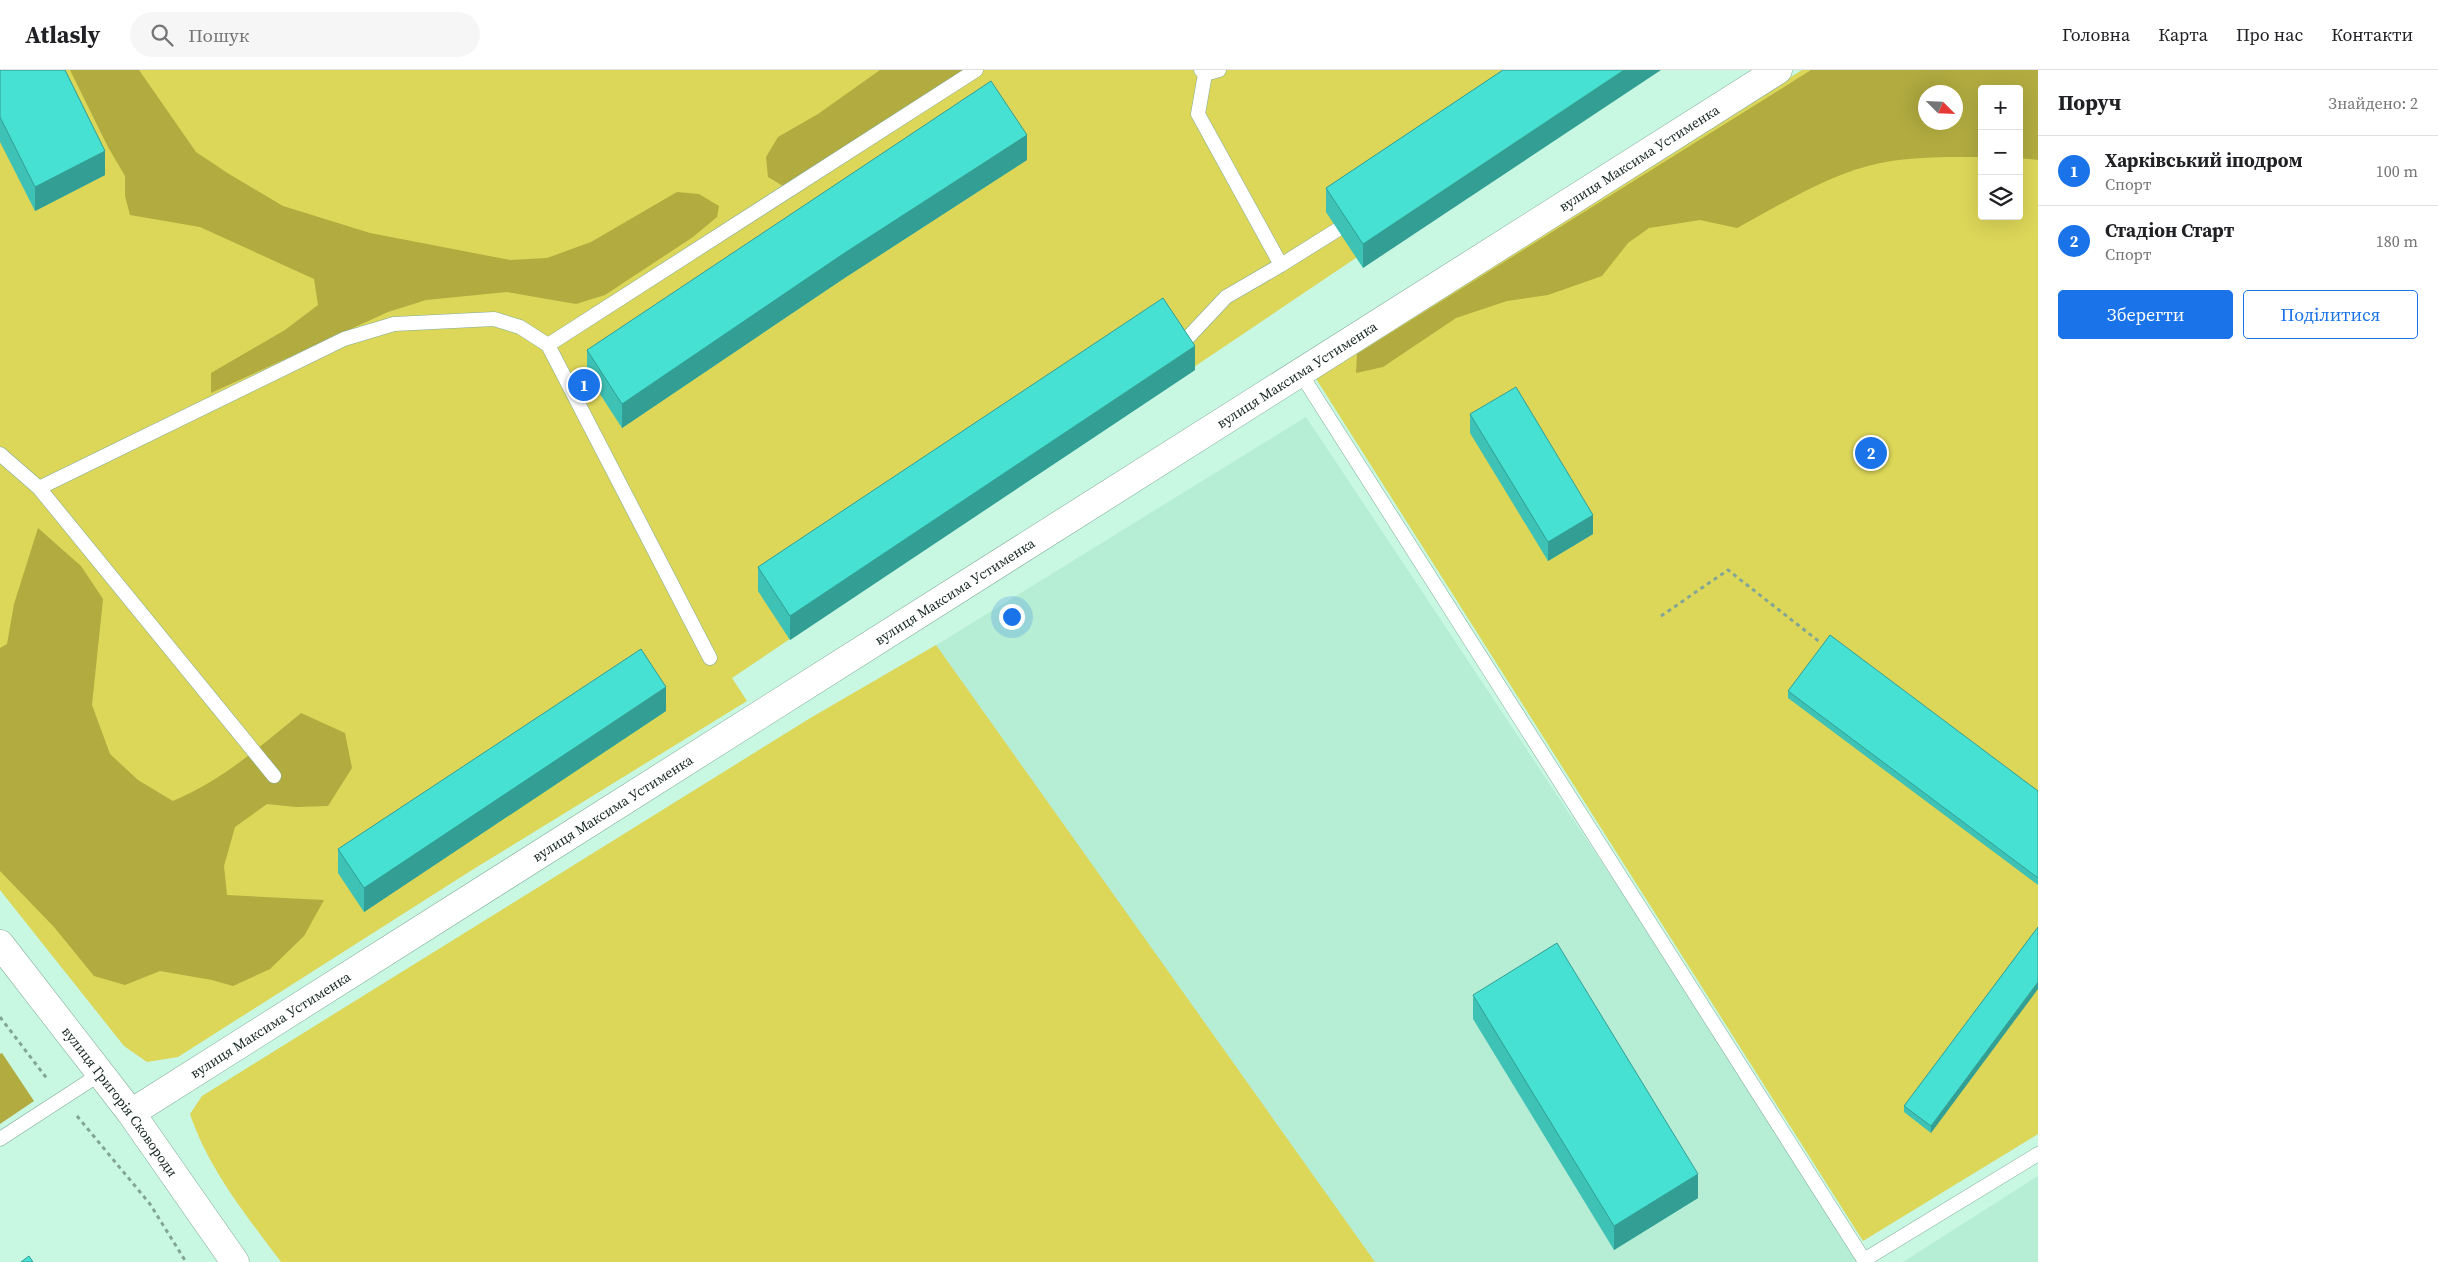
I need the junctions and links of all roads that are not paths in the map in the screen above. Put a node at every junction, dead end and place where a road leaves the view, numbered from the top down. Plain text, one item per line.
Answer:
1 (976, 70) edge
2 (1219, 70) edge
3 (1778, 70) edge
4 (1203, 72) edge
5 (1337, 230) edge
6 (1281, 265) junction
7 (548, 345) junction
8 (1179, 347) edge
9 (1301, 374) junction
10 (0, 454) edge
11 (39, 488) junction
12 (710, 658) dead end
13 (274, 776) dead end
14 (0, 944) edge
15 (100, 1074) junction
16 (131, 1113) junction
17 (0, 1139) edge
18 (2038, 1154) edge
19 (235, 1262) edge

1 - 7 lane
2 - 4 lane
3 - 9 street, вулиця Максима Устименка
4 - 6 lane
5 - 6 lane
6 - 8 lane
7 - 11 lane
7 - 12 lane
9 - 16 street, вулиця Максима Устименка
9 - 18 lane
10 - 11 lane
11 - 13 lane
14 - 15 street, вулиця Григорія Сковороди
15 - 16 street, вулиця Григорія Сковороди
15 - 17 lane
16 - 19 street, вулиця Григорія Сковороди

